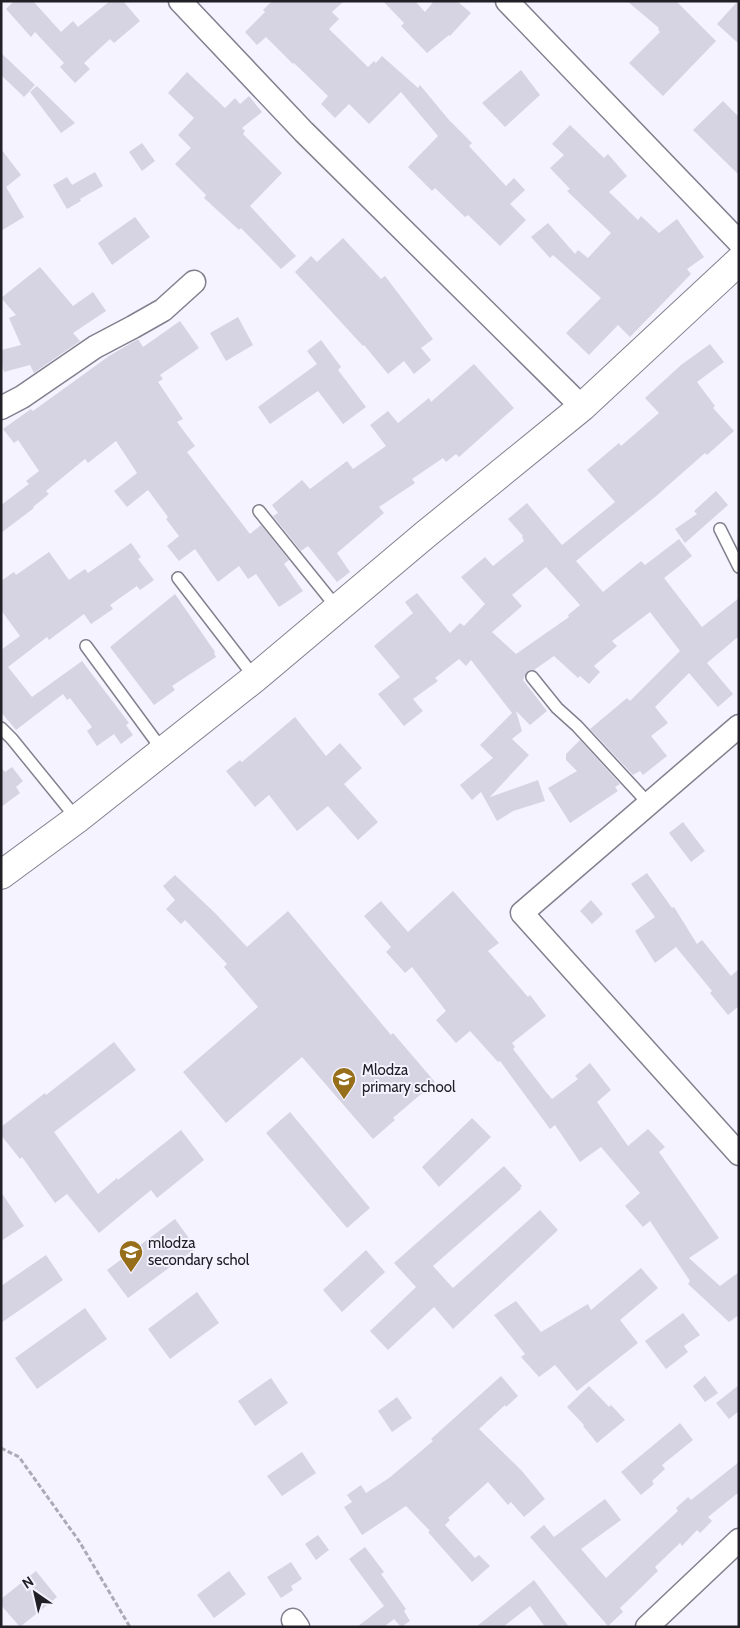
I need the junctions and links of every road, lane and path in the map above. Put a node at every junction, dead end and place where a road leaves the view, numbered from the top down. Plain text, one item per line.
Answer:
1 (180, 1) edge
2 (507, 1) edge
3 (739, 242) edge
4 (739, 262) edge
5 (194, 282) dead end
6 (582, 407) junction
7 (1, 408) edge
8 (259, 511) dead end
9 (720, 528) dead end
10 (739, 567) edge
11 (178, 578) dead end
12 (338, 609) junction
13 (86, 646) dead end
14 (532, 677) dead end
15 (255, 678) junction
16 (739, 726) edge
17 (1, 728) edge
18 (163, 751) junction
19 (649, 804) junction
20 (77, 819) junction
21 (1, 875) edge
22 (739, 1154) edge
23 (1, 1448) edge
24 (737, 1544) edge
25 (130, 1627) edge
26 (647, 1627) edge

1 - 6 street
2 - 3 street
4 - 6 street
5 - 7 street
6 - 12 street
8 - 12 lane
9 - 10 lane
11 - 15 lane
12 - 15 street
13 - 18 lane
14 - 19 lane
15 - 18 street
16 - 19 street
17 - 20 lane
18 - 20 street
19 - 22 street
20 - 21 street
23 - 25 path
24 - 26 street

